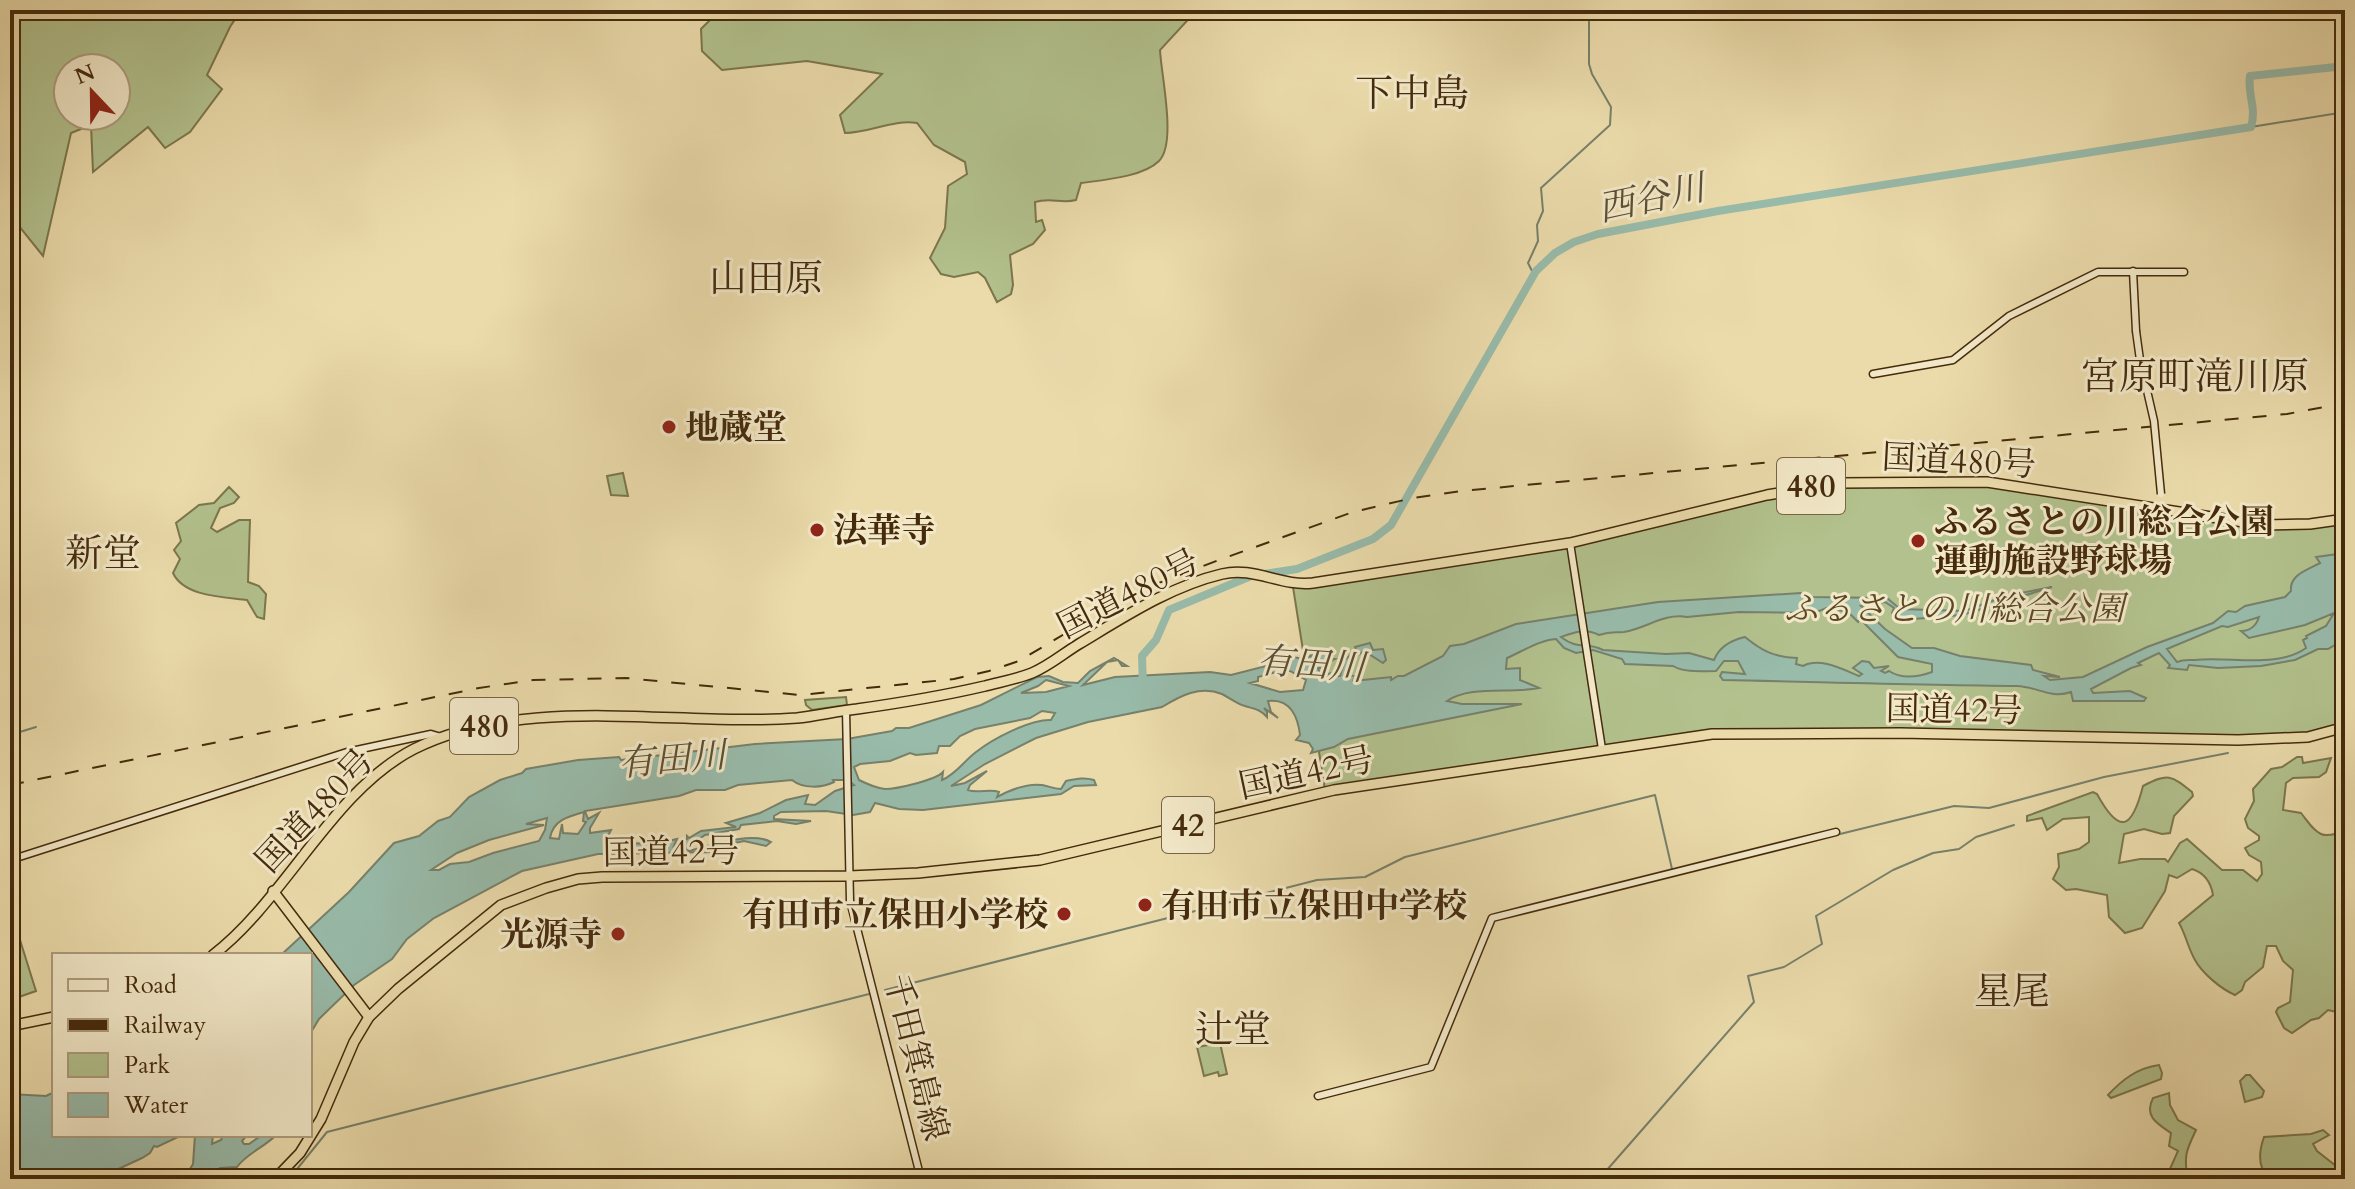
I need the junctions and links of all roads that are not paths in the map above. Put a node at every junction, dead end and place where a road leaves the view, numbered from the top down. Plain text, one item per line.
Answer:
1 (2133, 271) junction
2 (2184, 272) dead end
3 (1873, 374) dead end
4 (2159, 508) junction
5 (2345, 519) edge
6 (1571, 546) junction
7 (846, 713) junction
8 (2345, 727) edge
9 (441, 737) junction
10 (1602, 746) junction
11 (1836, 832) dead end
12 (10, 860) edge
13 (849, 873) junction
14 (276, 895) junction
15 (215, 953) edge
16 (368, 1015) junction
17 (52, 1017) edge
18 (10, 1026) edge
19 (1318, 1096) dead end
20 (312, 1134) edge
21 (310, 1137) edge
22 (275, 1179) edge
23 (921, 1179) edge

1 - 2 street
1 - 3 street
1 - 4 street, bridge
4 - 5 highway, 国道480号 / 480
4 - 6 highway, 国道480号 / 480
6 - 7 highway, 国道480号 / 480
6 - 10 street
7 - 9 highway, 国道480号 / 480
7 - 13 street, 千田箕島線
8 - 10 highway, 国道42号 / 42
9 - 12 street
9 - 14 highway, 国道480号 / 480
10 - 13 highway, 国道42号 / 42
11 - 19 street
13 - 16 highway, 国道42号 / 42
13 - 23 street, 千田箕島線
14 - 15 highway, 国道480号 / 480
14 - 16 highway
16 - 20 highway, 国道42号 / 42
17 - 18 highway
21 - 22 highway, 国道42号 / 42

